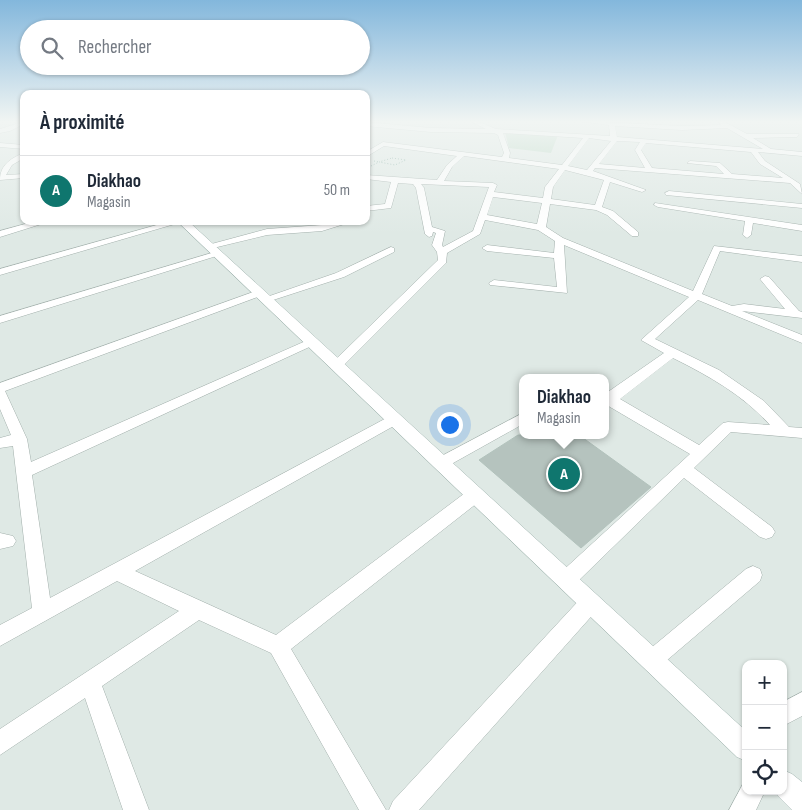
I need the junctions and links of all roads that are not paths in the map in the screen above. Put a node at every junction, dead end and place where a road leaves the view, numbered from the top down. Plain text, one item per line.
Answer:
1 (642, 158) edge
2 (16, 159) edge
3 (457, 159) edge
4 (497, 159) edge
5 (569, 159) edge
6 (601, 159) edge
7 (758, 159) edge
8 (505, 160) joint
9 (681, 163) dead end
10 (596, 166) junction
11 (562, 167) junction
12 (648, 170) junction
13 (588, 172) junction
14 (20, 176) edge
15 (730, 176) junction
16 (0, 178) edge
17 (370, 178) edge
18 (608, 178) junction
19 (440, 181) junction
20 (394, 182) junction
21 (416, 183) junction
22 (798, 186) edge
23 (642, 190) dead end
24 (669, 193) dead end
25 (490, 194) junction
26 (688, 195) junction
27 (546, 203) junction
28 (658, 205) dead end
29 (802, 206) edge
30 (370, 208) edge
31 (598, 208) junction
32 (696, 211) junction
33 (482, 217) junction
34 (749, 220) junction
35 (29, 225) edge
36 (168, 225) edge
37 (186, 225) edge
38 (334, 225) edge
39 (288, 226) edge
40 (541, 228) junction
41 (802, 228) edge
42 (0, 234) edge
43 (635, 234) dead end
44 (747, 235) dead end
45 (560, 240) junction
46 (487, 248) dead end
47 (214, 250) junction
48 (391, 250) dead end
49 (442, 252) junction
50 (560, 256) junction
51 (802, 259) edge
52 (0, 272) edge
53 (765, 279) dead end
54 (494, 283) dead end
55 (263, 296) junction
56 (696, 296) junction
57 (729, 309) junction
58 (799, 315) edge
59 (0, 320) edge
60 (802, 339) edge
61 (312, 343) junction
62 (673, 352) junction
63 (336, 366) junction
64 (0, 388) edge
65 (0, 393) edge
66 (609, 398) edge
67 (609, 400) edge
68 (394, 419) junction
69 (519, 420) edge
70 (794, 433) edge
71 (20, 439) junction
72 (0, 444) edge
73 (701, 453) junction
74 (441, 463) junction
75 (684, 468) junction
76 (24, 472) junction
77 (475, 495) junction
78 (766, 532) dead end
79 (116, 572) junction
80 (753, 575) dead end
81 (566, 580) junction
82 (590, 603) junction
83 (197, 610) junction
84 (42, 613) junction
85 (0, 636) edge
86 (278, 646) junction
87 (652, 660) junction
88 (90, 682) junction
89 (802, 703) edge
90 (787, 712) edge
91 (742, 741) edge
92 (0, 743) edge
93 (787, 787) edge
94 (751, 795) edge
95 (802, 800) edge
96 (136, 810) edge
97 (373, 810) edge
98 (402, 810) edge
99 (742, 810) edge

1 - 12 street
2 - 16 street
3 - 19 street
4 - 8 street
5 - 11 street
6 - 10 street
7 - 22 street
8 - 11 street
9 - 15 street
10 - 12 street
10 - 13 street
11 - 13 street
11 - 27 street
12 - 15 street
13 - 18 street
14 - 16 street
15 - 22 street
17 - 20 street
18 - 23 street
18 - 31 street
19 - 21 street
19 - 25 street
20 - 21 street
20 - 30 street
21 - 49 street
24 - 26 street
25 - 27 street
25 - 33 street
26 - 29 street
26 - 32 street
27 - 31 street
27 - 40 street
28 - 32 street
31 - 43 street
32 - 34 street
33 - 40 street
33 - 49 street
34 - 41 street
34 - 44 street
35 - 42 street
36 - 52 street
37 - 47 main road
38 - 39 street
39 - 47 street
40 - 45 street
45 - 50 street
45 - 56 street
46 - 50 street
47 - 55 main road
47 - 59 street
48 - 55 street
49 - 63 street
50 - 54 street
51 - 56 street
53 - 58 street
55 - 61 main road
55 - 64 street
56 - 57 street
56 - 62 street
57 - 58 street
57 - 60 street
61 - 63 main road
61 - 76 street
62 - 66 street
62 - 70 street
63 - 68 main road
65 - 71 street
67 - 73 street
68 - 74 main road
68 - 79 street
69 - 74 street
70 - 73 street
71 - 72 street
71 - 76 street
73 - 75 street
74 - 77 main road
75 - 78 street
75 - 81 street
76 - 84 street
77 - 81 main road
77 - 86 street
79 - 83 street
79 - 84 street
80 - 87 street
81 - 82 main road
82 - 87 main road
82 - 98 street
83 - 86 street
83 - 88 street
84 - 85 street
86 - 97 street
87 - 91 main road
88 - 92 street
88 - 96 street
89 - 90 street
93 - 95 main road
94 - 99 street

